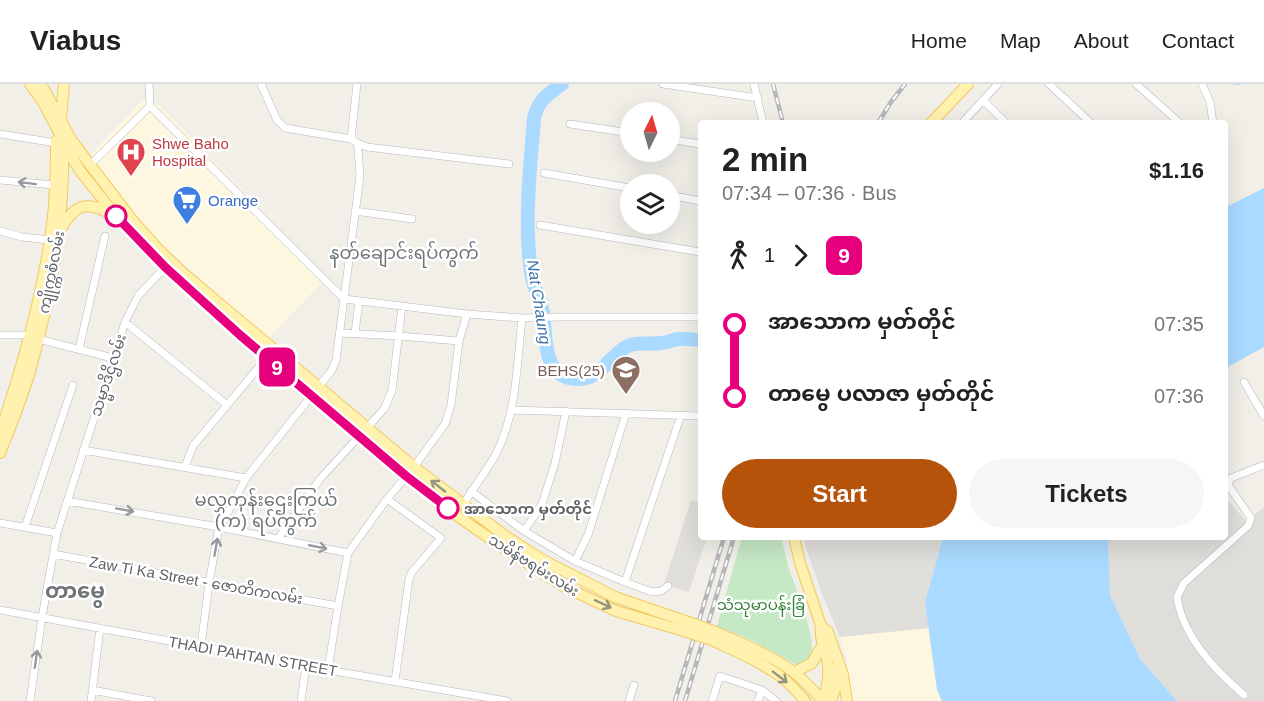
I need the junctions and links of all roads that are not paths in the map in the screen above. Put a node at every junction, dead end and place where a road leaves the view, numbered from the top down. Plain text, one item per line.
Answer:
1 (30, 84) edge
2 (41, 84) edge
3 (56, 84) edge
4 (63, 84) edge
5 (149, 84) edge
6 (261, 84) edge
7 (357, 84) edge
8 (663, 84) edge
9 (754, 84) edge
10 (968, 84) edge
11 (998, 84) edge
12 (1049, 84) edge
13 (1136, 84) edge
14 (1202, 84) edge
15 (758, 98) junction
16 (983, 100) junction
17 (150, 106) junction
18 (55, 108) junction
19 (763, 120) edge
20 (934, 120) edge
21 (965, 120) edge
22 (1003, 120) edge
23 (1088, 120) edge
24 (1177, 120) edge
25 (1213, 120) edge
26 (58, 122) junction
27 (570, 124) dead end
28 (620, 132) edge
29 (0, 134) edge
30 (354, 141) junction
31 (680, 141) edge
32 (60, 142) junction
33 (698, 144) edge
34 (509, 164) dead end
35 (90, 165) junction
36 (544, 173) dead end
37 (0, 180) edge
38 (54, 185) junction
39 (620, 186) edge
40 (680, 197) edge
41 (698, 201) edge
42 (355, 211) junction
43 (116, 216) junction
44 (412, 219) dead end
45 (540, 225) dead end
46 (0, 231) edge
47 (60, 231) junction
48 (105, 236) dead end
49 (50, 240) junction
50 (698, 252) edge
51 (168, 264) junction
52 (344, 298) junction
53 (358, 301) junction
54 (402, 306) junction
55 (467, 314) junction
56 (698, 317) edge
57 (522, 318) junction
58 (125, 322) junction
59 (340, 333) junction
60 (356, 333) junction
61 (0, 335) edge
62 (400, 336) junction
63 (33, 337) junction
64 (459, 341) junction
65 (79, 350) junction
66 (270, 353) junction
67 (113, 358) junction
68 (1244, 382) dead end
69 (73, 385) dead end
70 (315, 391) junction
71 (227, 405) junction
72 (512, 410) junction
73 (566, 411) junction
74 (626, 413) junction
75 (681, 416) junction
76 (698, 416) edge
77 (1264, 416) edge
78 (367, 428) junction
79 (0, 433) edge
80 (360, 437) junction
81 (84, 450) junction
82 (0, 453) edge
83 (1264, 465) edge
84 (414, 467) junction
85 (185, 468) junction
86 (406, 476) junction
87 (246, 478) junction
88 (471, 491) junction
89 (387, 499) junction
90 (67, 501) junction
91 (463, 505) junction
92 (0, 523) edge
93 (25, 527) junction
94 (219, 527) junction
95 (524, 531) junction
96 (57, 532) junction
97 (279, 539) junction
98 (795, 540) edge
99 (348, 553) junction
100 (53, 554) junction
101 (575, 561) junction
102 (625, 582) junction
103 (209, 583) junction
104 (668, 586) dead end
105 (338, 606) junction
106 (0, 610) edge
107 (42, 617) junction
108 (821, 626) junction
109 (686, 627) junction
110 (100, 628) junction
111 (823, 644) junction
112 (201, 646) junction
113 (764, 660) junction
114 (838, 660) junction
115 (306, 666) junction
116 (328, 670) junction
117 (795, 672) junction
118 (395, 681) junction
119 (634, 685) dead end
120 (92, 690) junction
121 (762, 690) junction
122 (1244, 695) dead end
123 (482, 698) edge
124 (30, 701) edge
125 (91, 701) edge
126 (151, 701) edge
127 (301, 701) edge
128 (507, 701) edge
129 (629, 701) edge
130 (712, 701) edge
131 (758, 701) edge
132 (776, 701) edge
133 (805, 701) edge
134 (824, 701) edge
135 (847, 701) edge

1 - 26 main road
2 - 18 main road
3 - 18 main road
4 - 26 main road, ကျိုက္ကစံလမ်း
5 - 17 street
6 - 30 street
7 - 30 street
8 - 15 street
9 - 15 street
10 - 20 main road
11 - 16 street
12 - 23 street
13 - 24 street
14 - 25 street
15 - 19 street
16 - 21 street
16 - 22 street
17 - 35 street
17 - 52 street
18 - 26 main road
26 - 32 main road, ကျိုက္ကစံလမ်း
26 - 35 main road
27 - 28 street
29 - 32 street
30 - 34 street
30 - 42 street
31 - 33 street
32 - 38 main road, ကျိုက္ကစံလမ်း
32 - 43 main road, သမိန်ဗရမ်းလမ်း
32 - 47 main road, ကျိုက္ကစံလမ်း
35 - 51 main road
36 - 39 street
38 -> 37 street
38 - 49 main road, ကျိုက္ကစံလမ်း
40 - 41 street
42 - 44 street
42 - 52 street
43 - 47 main road
43 - 51 main road, သမိန်ဗရမ်းလမ်း
45 - 50 street
46 - 49 street
47 - 63 main road, ကျိုက္ကစံလမ်း
48 - 65 street
49 - 63 main road, ကျိုက္ကစံလမ်း
51 - 58 street, သမ္မာဒိဌိလမ်း
51 - 66 main road, သမိန်ဗရမ်းလမ်း
52 - 53 street
52 - 59 street
53 - 54 street
53 - 60 street
54 - 55 street
54 - 62 street
55 - 57 street
55 - 64 street
56 - 57 street
57 - 72 street
58 - 67 street, သမ္မာဒိဌိလမ်း
58 - 71 street
59 - 60 street
59 - 70 street
60 - 62 street
61 - 63 street
62 - 64 street
62 - 78 street
63 - 65 street
63 - 79 main road, ကျိုက္ကစံလမ်း
63 - 82 main road, ကျိုက္ကစံလမ်း
64 - 84 street
65 - 67 street
66 - 70 main road, သမိန်ဗရမ်းလမ်း
66 - 71 street
67 - 81 street, သမ္မာဒိဌိလမ်း
68 - 77 street
69 - 93 street
70 - 78 main road
70 - 80 main road, သမိန်ဗရမ်းလမ်း
70 - 87 street
71 - 85 street
72 - 73 street
72 - 88 street
73 - 74 street
73 - 95 street
74 - 75 street
74 - 101 street
75 - 76 street
75 - 102 street
78 - 80 street
78 - 84 main road
80 - 86 main road, သမိန်ဗရမ်းလမ်း
80 - 97 street
81 - 85 street
81 - 90 street, သမ္မာဒိဌိလမ်း
83 - 122 street
84 - 86 street
91 -> 84 main road
85 - 87 street
86 - 89 street
86 -> 109 main road, သမိန်ဗရမ်းလမ်း
87 - 94 street
88 - 91 street
88 - 95 street
89 - 99 street
89 - 118 street
90 -> 94 street
90 - 96 street, သမ္မာဒိဌိလမ်း
91 - 109 main road
92 - 93 street
93 - 96 street
94 - 97 street
103 -> 94 street
95 - 101 street
96 - 100 street, သမ္မာဒိဌိလမ်း
97 -> 99 street
98 - 108 main road
99 - 105 street
100 - 103 street, Zaw Ti Ka Street - ဇောတိကလမ်း
100 - 107 street, သမ္မာဒိဌိလမ်း
101 - 102 street
102 - 104 street
103 - 105 street, Zaw Ti Ka Street - ဇောတိကလမ်း
103 - 112 street
105 - 116 street
106 - 107 street, THADI PAHTAN STREET
107 - 110 street, THADI PAHTAN STREET
124 -> 107 street, သမ္မာဒိဌိလမ်း
108 - 111 main road
108 - 114 main road
109 - 113 main road, သမိန်ဗရမ်းလမ်း, bridge
110 - 112 street, THADI PAHTAN STREET
110 - 120 street
111 - 117 main road
111 - 134 main road
112 - 115 street, THADI PAHTAN STREET
113 - 117 main road
113 -> 133 main road, သမိန်ဗရမ်းလမ်း
114 - 134 main road
114 - 135 main road
115 - 116 street, THADI PAHTAN STREET
115 - 127 street
116 - 118 street, THADI PAHTAN STREET
117 - 134 main road
118 - 123 street, THADI PAHTAN STREET
119 - 129 street
120 - 125 street
120 - 126 street
121 - 130 street
121 - 131 street
121 - 132 street
123 - 128 street, THADI PAHTAN STREET

